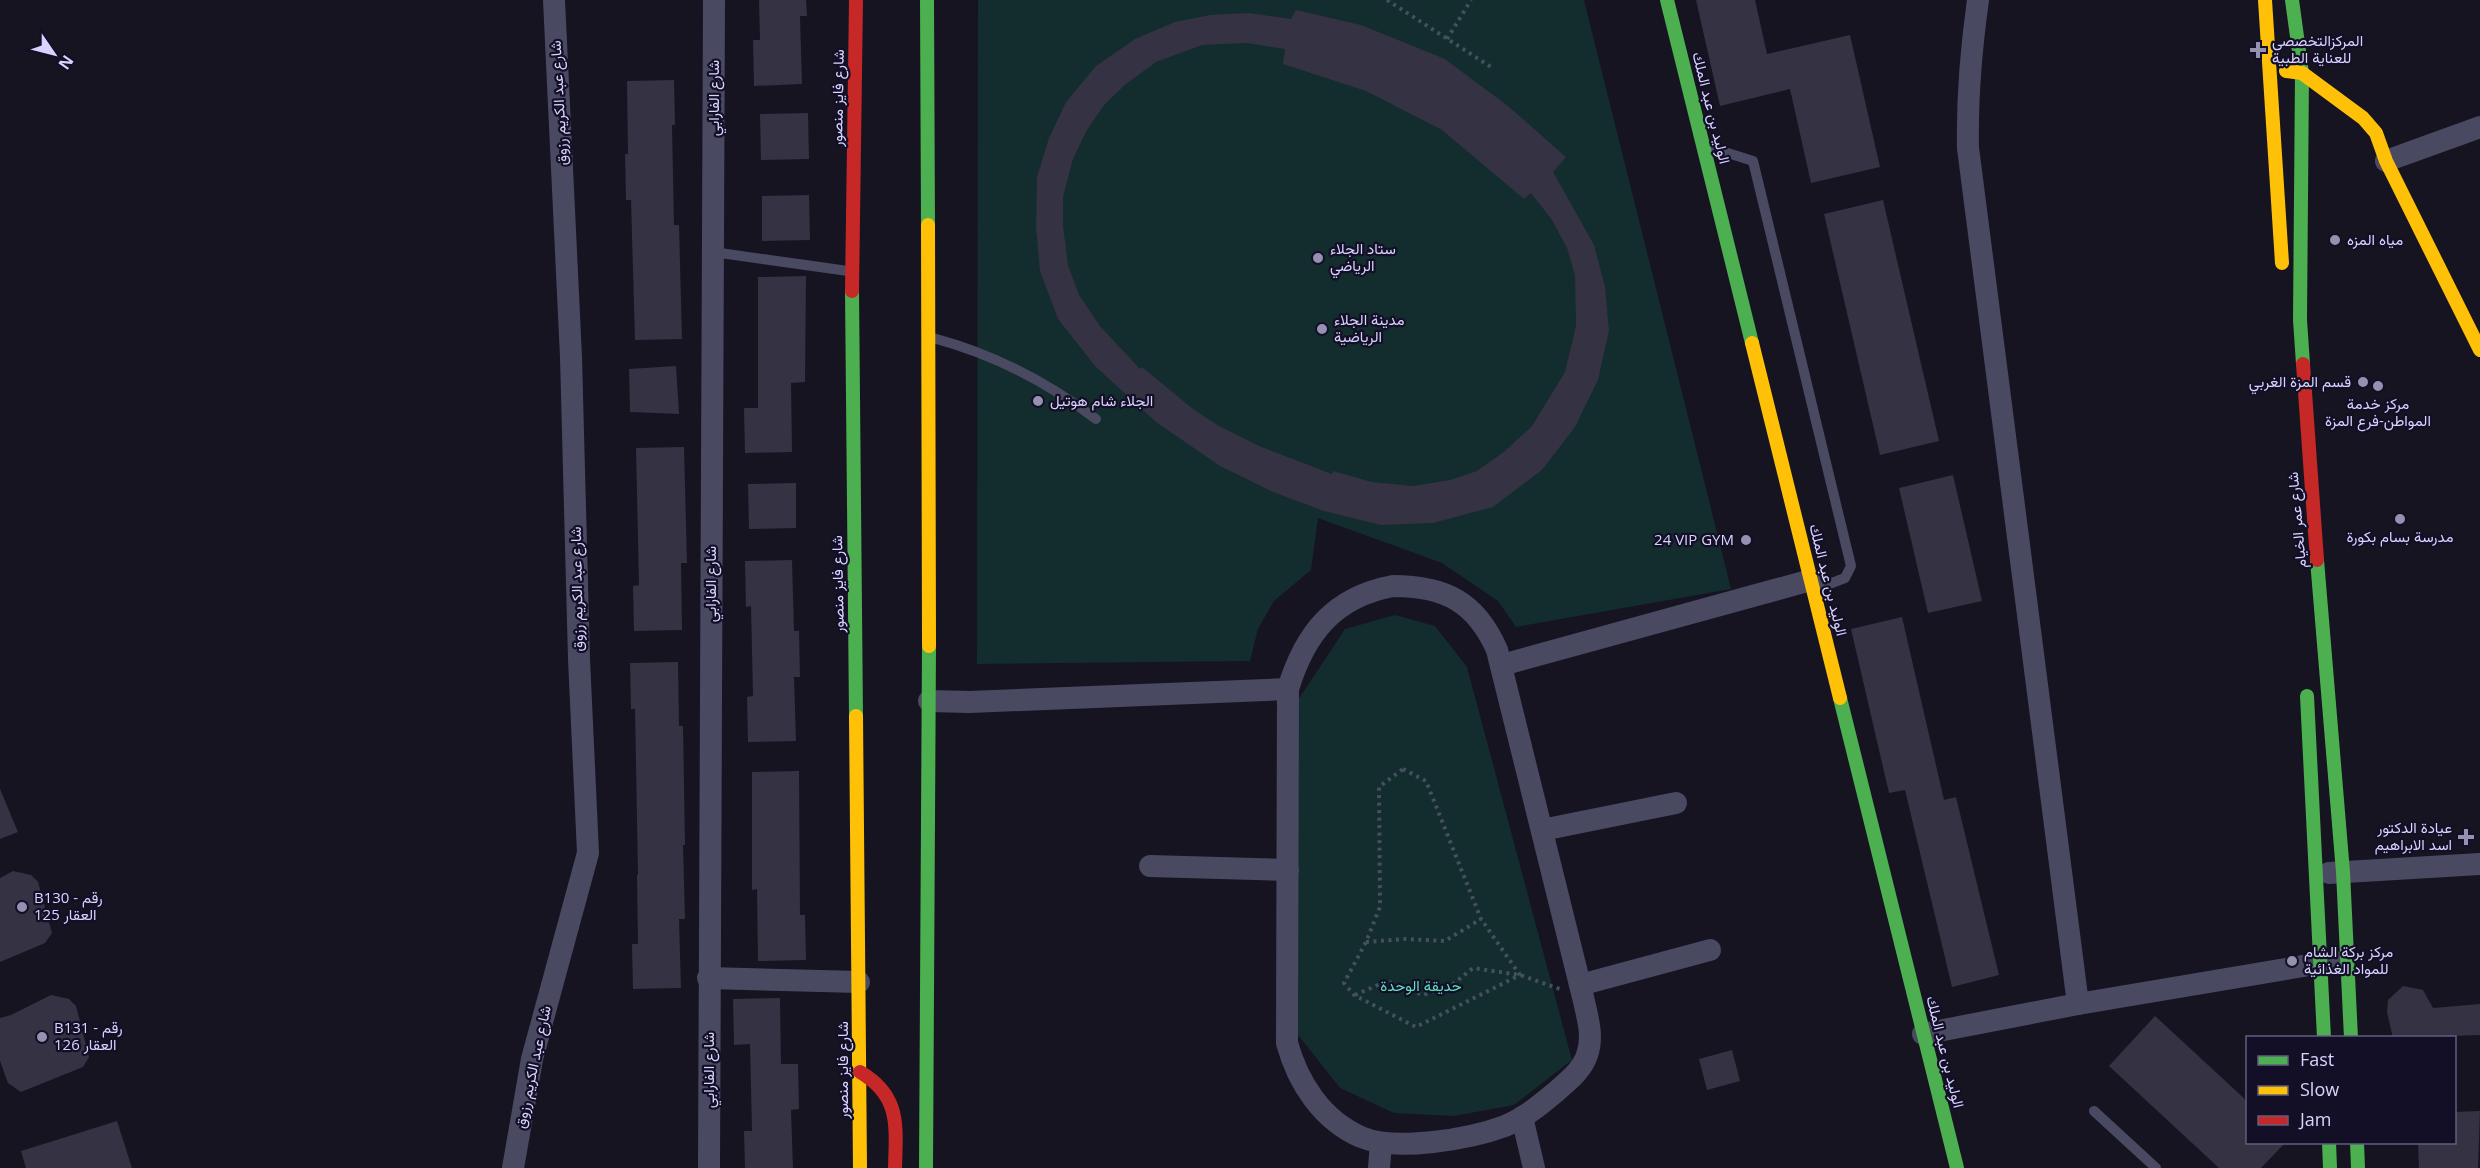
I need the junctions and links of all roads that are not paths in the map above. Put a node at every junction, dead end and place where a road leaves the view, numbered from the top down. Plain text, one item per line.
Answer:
1 (554, 0) edge
2 (714, 0) edge
3 (856, 0) edge
4 (927, 0) edge
5 (1667, 0) edge
6 (1978, 0) edge
7 (2265, 0) edge
8 (2292, 0) edge
9 (2270, 68) junction
10 (2302, 74) junction
11 (2292, 116) junction
12 (2480, 127) edge
13 (2357, 134) dead end
14 (1703, 145) junction
15 (2386, 161) junction
16 (2302, 178) junction
17 (2277, 179) junction
18 (713, 252) junction
19 (852, 271) junction
20 (2282, 275) dead end
21 (927, 337) junction
22 (2480, 350) edge
23 (1095, 419) dead end
24 (1812, 585) junction
25 (1502, 665) junction
26 (2306, 682) dead end
27 (1288, 689) junction
28 (929, 701) junction
29 (1676, 803) dead end
30 (1542, 830) junction
31 (1150, 866) dead end
32 (2479, 866) edge
33 (1288, 870) junction
34 (2343, 872) junction
35 (2318, 873) junction
36 (1710, 950) dead end
37 (2346, 962) junction
38 (2321, 963) junction
39 (708, 978) junction
40 (859, 982) junction
41 (1581, 991) junction
42 (2078, 1004) junction
43 (1923, 1034) junction
44 (2324, 1036) edge
45 (2351, 1036) edge
46 (860, 1072) junction
47 (2094, 1111) dead end
48 (1522, 1117) junction
49 (1946, 1123) junction
50 (1381, 1143) junction
51 (2329, 1144) edge
52 (2357, 1144) edge
53 (513, 1168) edge
54 (709, 1168) edge
55 (860, 1168) edge
56 (895, 1168) edge
57 (926, 1168) edge
58 (1379, 1168) edge
59 (1534, 1168) edge
60 (1944, 1168) edge
61 (1957, 1168) edge
62 (2156, 1168) edge
63 (2330, 1168) edge
64 (2358, 1168) edge

1 - 53 street, شارع عبد الكريم رزوق
2 - 18 street, شارع الفارابي
3 - 19 main road, شارع فايز منصور
4 - 21 main road
5 - 14 main road, الوليد بن عبد الملك
6 - 42 street
7 - 9 main road, شارع عمر الخيام
8 - 10 main road, شارع عمر الخيام
9 - 10 main road
9 - 11 main road, شارع عمر الخيام
10 - 11 main road, شارع عمر الخيام
10 - 15 main road
11 - 16 main road, شارع عمر الخيام
11 - 17 main road, شارع عمر الخيام
12 - 15 street
13 - 15 main road
14 - 24 main road, الوليد بن عبد الملك
14 - 24 lane
15 - 22 main road
16 - 17 main road
16 - 34 main road, شارع عمر الخيام
17 - 20 main road, شارع عمر الخيام
18 - 19 lane
18 - 39 street, شارع الفارابي
19 - 40 main road, شارع فايز منصور
21 - 23 lane
21 - 28 main road
24 - 25 street
24 - 43 main road, الوليد بن عبد الملك
25 - 27 street
25 - 30 street
26 - 35 main road
27 - 28 street
27 - 33 street
28 - 57 main road
29 - 30 street
30 - 41 street
31 - 33 street
32 - 34 street
33 - 50 street
34 - 35 street
34 - 37 main road, شارع عمر الخيام
35 - 38 main road
36 - 41 street
37 - 38 street
37 - 45 main road, شارع عمر الخيام
38 - 42 street
38 - 44 main road
39 - 40 street
39 - 54 street, شارع الفارابي
40 - 46 main road, شارع فايز منصور
41 - 48 street
42 - 43 street
43 - 49 main road, الوليد بن عبد الملك
46 - 55 main road, شارع فايز منصور
46 - 56 main road
47 - 62 lane
48 - 50 street
48 - 59 street
49 - 60 main road
49 - 61 main road, الوليد بن عبد الملك
50 - 58 street
51 - 63 main road
52 - 64 main road

